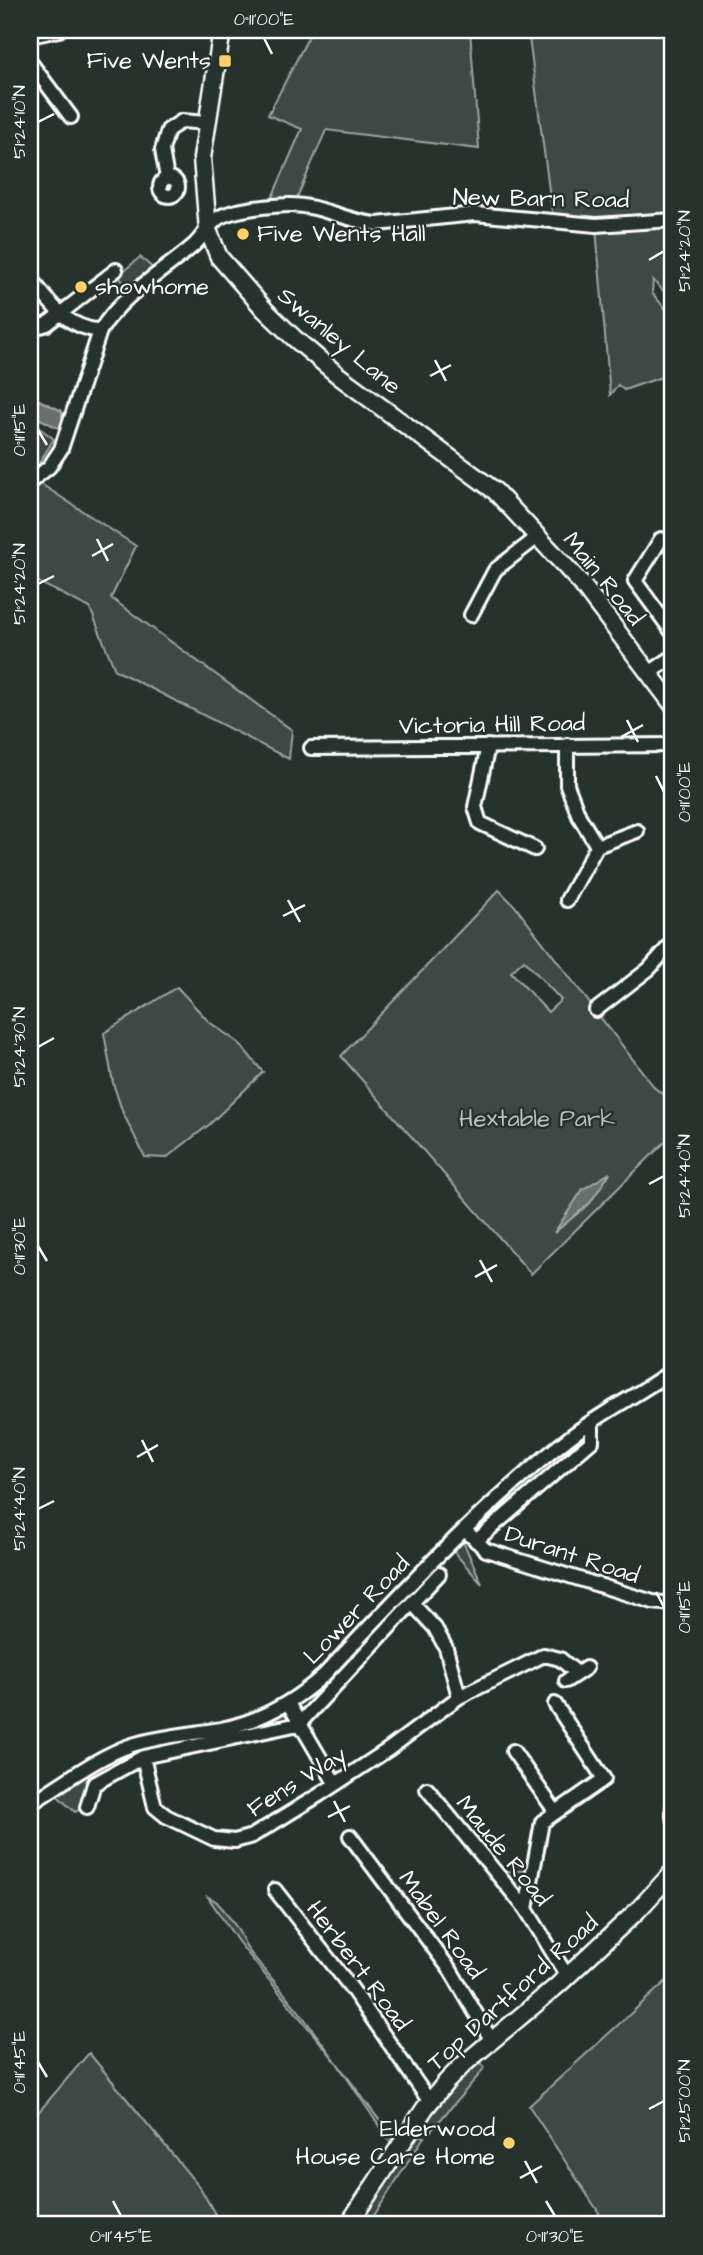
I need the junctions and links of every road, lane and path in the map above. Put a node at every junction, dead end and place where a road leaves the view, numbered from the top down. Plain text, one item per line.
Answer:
1 (59, 30) edge
2 (222, 30) edge
3 (30, 36) edge
4 (30, 62) edge
5 (71, 117) dead end
6 (207, 123) junction
7 (167, 178) dead end
8 (673, 220) edge
9 (213, 224) junction
10 (116, 270) dead end
11 (30, 278) edge
12 (60, 314) junction
13 (30, 329) edge
14 (100, 331) junction
15 (30, 482) edge
16 (491, 487) joint
17 (539, 536) junction
18 (661, 539) dead end
19 (471, 615) dead end
20 (673, 633) edge
21 (673, 657) edge
22 (649, 673) junction
23 (673, 705) edge
24 (567, 745) junction
25 (673, 745) edge
26 (488, 746) junction
27 (311, 748) dead end
28 (637, 831) dead end
29 (597, 846) junction
30 (535, 849) dead end
31 (567, 900) dead end
32 (673, 942) edge
33 (596, 1010) dead end
34 (673, 1370) edge
35 (592, 1422) junction
36 (465, 1530) junction
37 (476, 1541) junction
38 (439, 1574) dead end
39 (412, 1603) junction
40 (673, 1604) edge
41 (577, 1674) dead end
42 (459, 1697) junction
43 (288, 1703) junction
44 (555, 1704) dead end
45 (299, 1724) junction
46 (513, 1751) dead end
47 (143, 1757) junction
48 (335, 1783) junction
49 (427, 1789) dead end
50 (30, 1804) edge
51 (673, 1807) edge
52 (87, 1808) dead end
53 (555, 1811) junction
54 (673, 1817) edge
55 (350, 1836) dead end
56 (673, 1872) edge
57 (275, 1891) dead end
58 (526, 1909) junction
59 (567, 1976) junction
60 (492, 2041) junction
61 (429, 2102) junction
62 (348, 2225) edge

1 - 3 street
2 - 6 main road, Swanley Lane
4 - 5 street
6 - 7 street
6 - 9 main road, Swanley Lane
8 - 9 street, New Barn Road
9 - 14 street
9 - 16 main road, Swanley Lane
10 - 12 street
11 - 12 street
12 - 13 street
12 - 14 street
14 - 15 street
16 - 17 main road, Main Road
17 - 19 street
17 - 22 main road, Main Road
18 - 20 street
21 - 22 street
22 - 23 main road, Main Road
24 - 25 street, Victoria Hill Road
24 - 26 street, Victoria Hill Road
24 - 29 street
26 - 27 street, Victoria Hill Road
26 - 30 street
28 - 29 street
29 - 31 street
32 - 33 street
34 - 35 street, Lower Road
35 - 36 street, Lower Road
35 - 37 street
36 - 37 street, Durant Road
36 - 43 street, Lower Road
37 - 40 street, Durant Road
38 - 39 street, Lower Road
39 - 42 street
39 - 45 street, Lower Road
41 - 42 street, Fens Way
42 - 48 street, Fens Way
43 - 45 street
43 - 50 street, Lower Road
44 - 53 street
45 - 47 street
45 - 48 street
46 - 53 street
47 - 48 street, Fens Way
47 - 52 street
49 - 58 street, Maude Road
51 - 54 street
53 - 58 street
55 - 60 street, Mabel Road
56 - 59 main road, Top Dartford Road
57 - 61 street, Herbert Road
58 - 59 street, Maude Road
59 - 60 main road, Top Dartford Road
60 - 61 main road, Top Dartford Road
61 - 62 main road, Top Dartford Road

